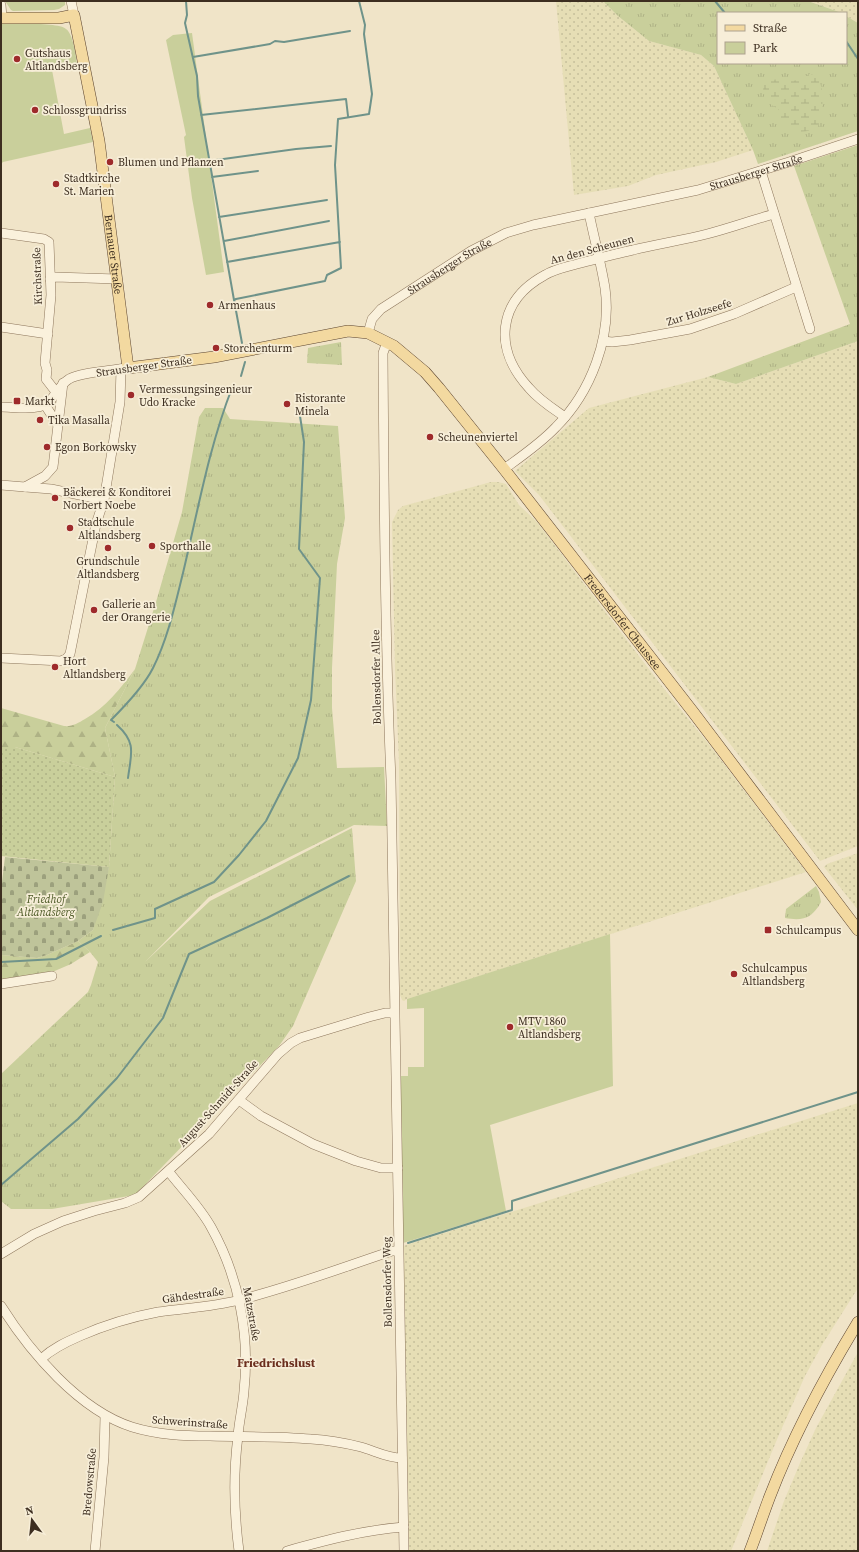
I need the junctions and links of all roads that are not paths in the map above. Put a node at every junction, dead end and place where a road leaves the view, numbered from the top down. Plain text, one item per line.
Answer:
1 (71, 1) edge
2 (1, 6) edge
3 (74, 15) junction
4 (1, 18) edge
5 (858, 139) edge
6 (761, 171) junction
7 (588, 213) junction
8 (774, 214) junction
9 (1, 233) edge
10 (599, 258) junction
11 (50, 279) junction
12 (116, 279) junction
13 (796, 287) junction
14 (1, 327) edge
15 (810, 329) dead end
16 (368, 333) junction
17 (48, 334) junction
18 (603, 341) junction
19 (387, 342) junction
20 (124, 369) junction
21 (63, 384) junction
22 (56, 392) junction
23 (45, 405) junction
24 (1, 407) edge
25 (565, 417) junction
26 (58, 425) junction
27 (53, 467) junction
28 (504, 469) junction
29 (1, 485) edge
30 (25, 486) junction
31 (51, 489) junction
32 (104, 500) junction
33 (1, 658) edge
34 (858, 930) edge
35 (52, 976) dead end
36 (1, 984) edge
37 (394, 1013) junction
38 (239, 1100) junction
39 (398, 1168) junction
40 (169, 1172) junction
41 (398, 1251) junction
42 (1, 1254) edge
43 (239, 1300) junction
44 (1, 1306) edge
45 (858, 1322) edge
46 (42, 1359) junction
47 (105, 1416) junction
48 (238, 1437) junction
49 (402, 1458) junction
50 (404, 1528) junction
51 (95, 1551) edge
52 (239, 1551) edge
53 (287, 1551) edge
54 (404, 1551) edge
55 (750, 1551) edge

1 - 3 street
2 - 4 street
3 - 4 main road
3 - 12 main road, Bernauer Straße
5 - 6 street, Strausberger Straße
6 - 7 street, Strausberger Straße
6 - 8 street
7 - 10 street
7 - 16 street, Strausberger Straße
8 - 10 street, An den Scheunen
8 - 13 street
9 - 11 street, Kirchstraße
10 - 18 street
10 - 25 street, An den Scheunen
11 - 12 street
11 - 17 street, Kirchstraße
12 - 20 main road, Bernauer Straße
13 - 15 street
13 - 18 street, Zur Holzseefe
14 - 17 street
16 - 19 main road, Fredersdorfer Chaussee
16 - 20 main road, Strausberger Straße
17 - 22 street, Kirchstraße
18 - 25 street
19 - 28 main road, Fredersdorfer Chaussee
19 - 37 street, Bollensdorfer Allee
20 - 21 street, Strausberger Straße
20 - 32 street
21 - 22 street, Strausberger Straße
21 - 26 street
22 - 23 street, Strausberger Straße
23 - 24 street
23 - 26 street
25 - 28 street
26 - 27 street
27 - 30 street
27 - 31 street
28 - 34 main road, Fredersdorfer Chaussee
29 - 30 street
30 - 31 street
31 - 32 street
32 - 33 street
35 - 36 street
37 - 38 street, August-Schmidt-Straße
37 - 39 street, Bollensdorfer Weg
38 - 39 street
38 - 40 street, August-Schmidt-Straße
39 - 41 street, Bollensdorfer Weg
40 - 42 street, August-Schmidt-Straße
40 - 43 street, Matzstraße
41 - 43 street, Gähdestraße
41 - 49 street, Bollensdorfer Weg
43 - 46 street, Gähdestraße
43 - 48 street, Matzstraße
44 - 46 street, Schwerinstraße
45 - 55 main road
46 - 47 street, Schwerinstraße
47 - 48 street, Schwerinstraße
47 - 51 street, Bredowstraße
48 - 49 street, Schwerinstraße
48 - 52 street, Matzstraße
49 - 50 street, Bollensdorfer Weg
50 - 53 street
50 - 54 street, Bollensdorfer Weg

